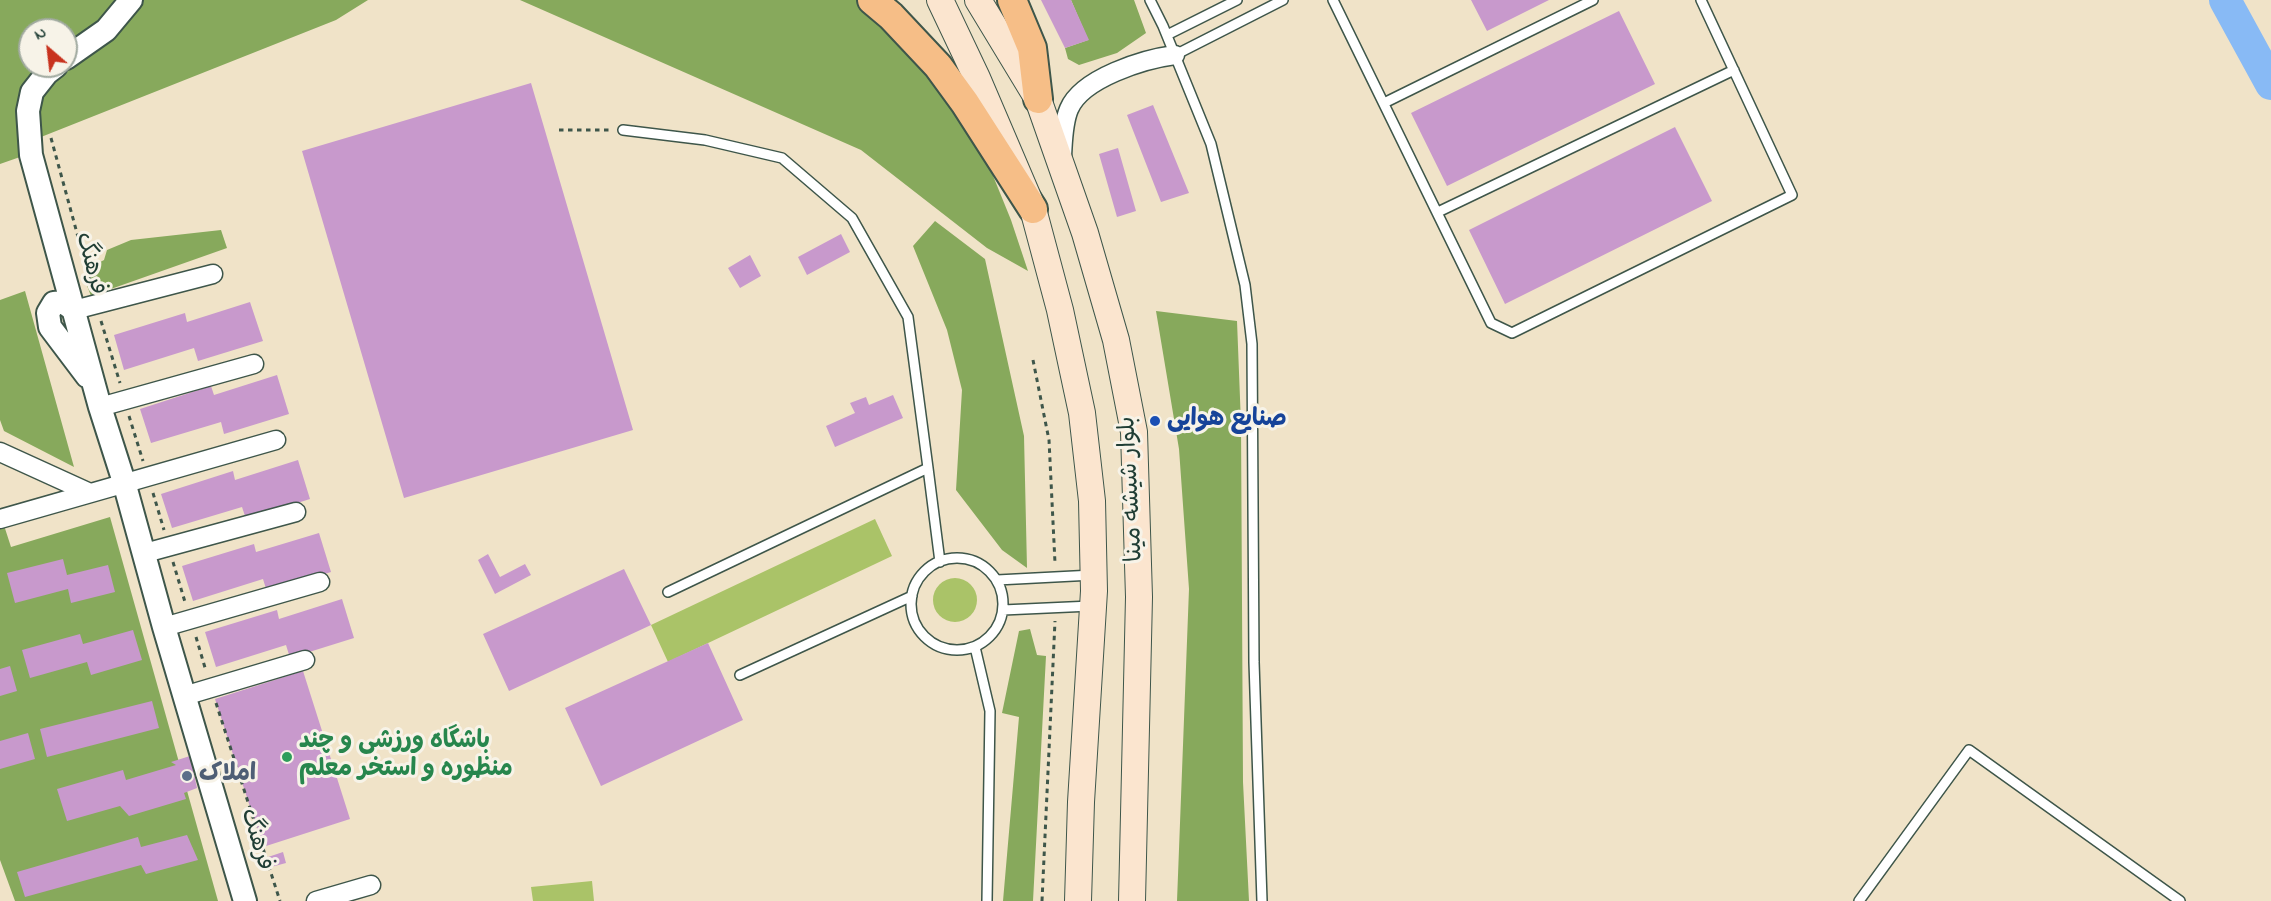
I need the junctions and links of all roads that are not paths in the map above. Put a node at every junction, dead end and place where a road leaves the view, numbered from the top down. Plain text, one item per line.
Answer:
1 (130, 0) edge
2 (872, 0) edge
3 (940, 0) edge
4 (978, 0) edge
5 (1012, 0) edge
6 (1150, 0) edge
7 (1237, 0) edge
8 (1283, 0) edge
9 (1333, 0) edge
10 (1593, 0) edge
11 (1701, 0) edge
12 (1167, 35) junction
13 (78, 50) edge
14 (1175, 55) junction
15 (1734, 69) junction
16 (43, 78) edge
17 (1038, 99) junction
18 (1384, 103) junction
19 (623, 130) road end
20 (1061, 166) junction
21 (1033, 209) junction
22 (1438, 212) junction
23 (213, 274) dead end
24 (74, 310) junction
25 (254, 364) dead end
26 (100, 407) junction
27 (276, 440) dead end
28 (0, 452) edge
29 (928, 468) junction
30 (124, 482) junction
31 (90, 493) junction
32 (296, 512) dead end
33 (0, 519) edge
34 (145, 553) junction
35 (940, 561) junction
36 (1093, 575) junction
37 (997, 580) junction
38 (321, 582) dead end
39 (668, 592) dead end
40 (912, 596) junction
41 (1093, 606) junction
42 (1003, 610) junction
43 (164, 627) junction
44 (975, 647) junction
45 (305, 660) dead end
46 (740, 675) dead end
47 (184, 696) junction
48 (371, 885) dead end
49 (2166, 897) edge
50 (245, 901) edge
51 (316, 901) edge
52 (987, 901) edge
53 (1078, 901) edge
54 (1132, 901) edge
55 (1262, 901) edge
56 (1859, 901) edge
57 (2180, 901) edge

1 - 13 street
2 - 21 highway
3 - 21 main road, بلوار شیشه مینا
4 - 17 main road, بلوار شیشه مینا
5 - 17 highway
6 - 12 lane
7 - 12 lane
8 - 14 lane
9 - 18 lane
10 - 18 lane
11 - 15 lane
12 - 14 lane
14 - 20 street
14 - 55 lane
15 - 22 lane
15 - 22 lane
16 - 24 street, فرهنگ
17 - 20 main road, بلوار شیشه مینا
18 - 22 lane
19 - 29 lane
20 - 54 main road, بلوار شیشه مینا
21 - 36 main road, بلوار شیشه مینا
23 - 24 street
24 - 26 street, فرهنگ
25 - 26 street
26 - 30 street, فرهنگ
27 - 30 street
28 - 31 street
29 - 35 lane
29 - 39 lane
30 - 31 street
30 - 34 street, فرهنگ
31 - 33 street
32 - 34 street
34 - 43 street, فرهنگ
35 - 37 lane
35 - 40 lane
36 - 37 lane
36 - 41 main road, بلوار شیشه مینا
37 - 42 lane
38 - 43 street
40 - 44 lane
40 - 46 lane
41 - 42 lane
41 - 53 main road, بلوار شیشه مینا
42 - 44 lane
43 - 47 street, فرهنگ
44 - 52 lane
45 - 47 street
47 - 50 street, فرهنگ
48 - 51 street
49 - 56 lane
49 - 57 lane

